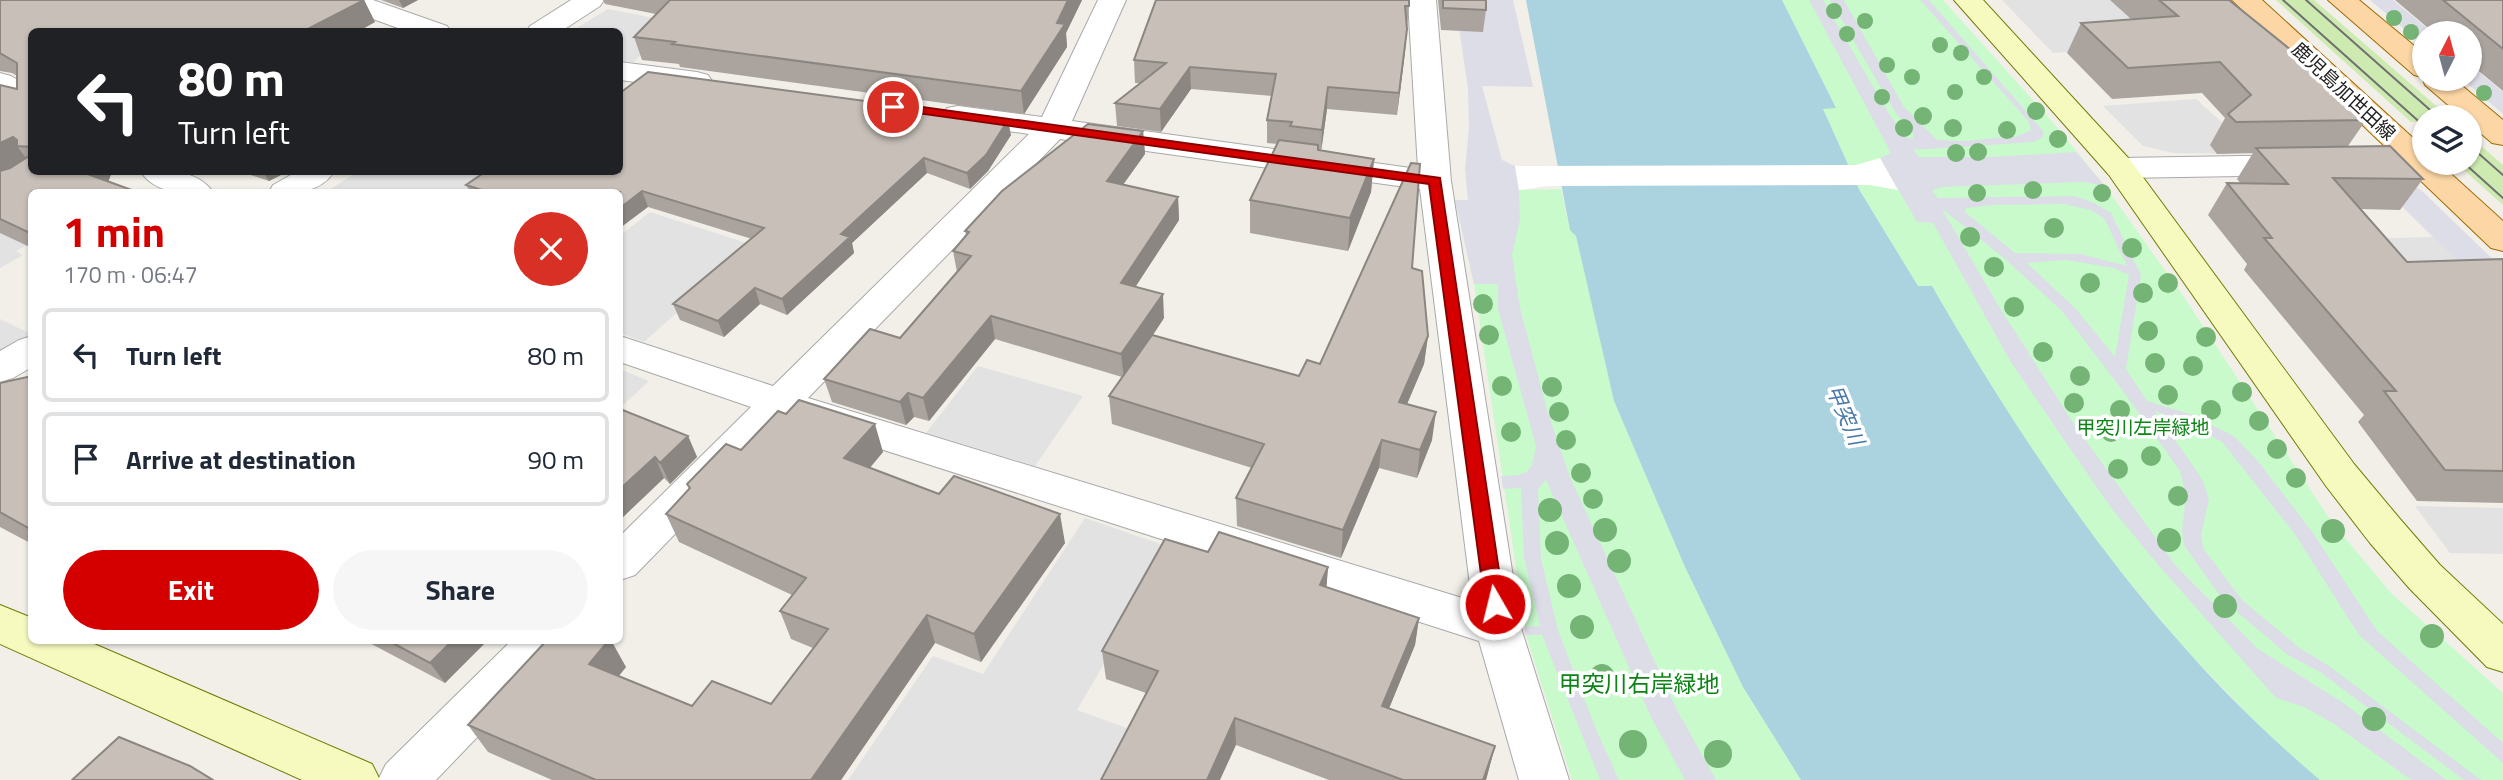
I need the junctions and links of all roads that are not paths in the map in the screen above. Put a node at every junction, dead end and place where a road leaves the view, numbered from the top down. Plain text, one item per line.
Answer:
1 (347, 0) edge
2 (590, 0) edge
3 (1112, 0) edge
4 (1422, 0) edge
5 (1968, 0) edge
6 (2246, 0) edge
7 (2342, 0) edge
8 (426, 28) edge
9 (546, 28) edge
10 (2412, 59) edge
11 (623, 71) edge
12 (0, 82) edge
13 (729, 86) edge
14 (2450, 91) edge
15 (28, 99) edge
16 (934, 112) edge
17 (1053, 128) junction
18 (2503, 136) edge
19 (2412, 156) edge
20 (2412, 163) edge
21 (2375, 164) edge
22 (2329, 165) edge
23 (2120, 168) junction
24 (163, 175) edge
25 (313, 175) edge
26 (2433, 175) edge
27 (1435, 181) junction
28 (189, 189) edge
29 (290, 189) edge
30 (2503, 240) edge
31 (623, 350) edge
32 (28, 352) edge
33 (0, 369) edge
34 (779, 403) junction
35 (623, 560) edge
36 (0, 624) edge
37 (1498, 628) junction
38 (28, 636) edge
39 (46, 644) edge
40 (538, 644) edge
41 (2503, 653) edge
42 (355, 780) edge
43 (403, 780) edge
44 (1544, 780) edge

1 - 8 street
2 - 9 street
3 - 17 street
4 - 27 street
5 - 23 street
6 - 19 main road, 鹿児島加世田線
7 - 10 main road
11 - 13 street
12 - 15 street
14 - 18 main road
16 - 17 street
17 - 27 street
17 - 34 street
20 - 21 street
22 - 23 street
23 - 41 street
24 - 28 street
25 - 29 street
26 - 30 main road, 鹿児島加世田線
27 - 37 street
31 - 34 street
32 - 33 street
34 - 35 street
34 - 37 street
36 - 38 street
37 - 44 street
39 - 42 street
40 - 43 street

